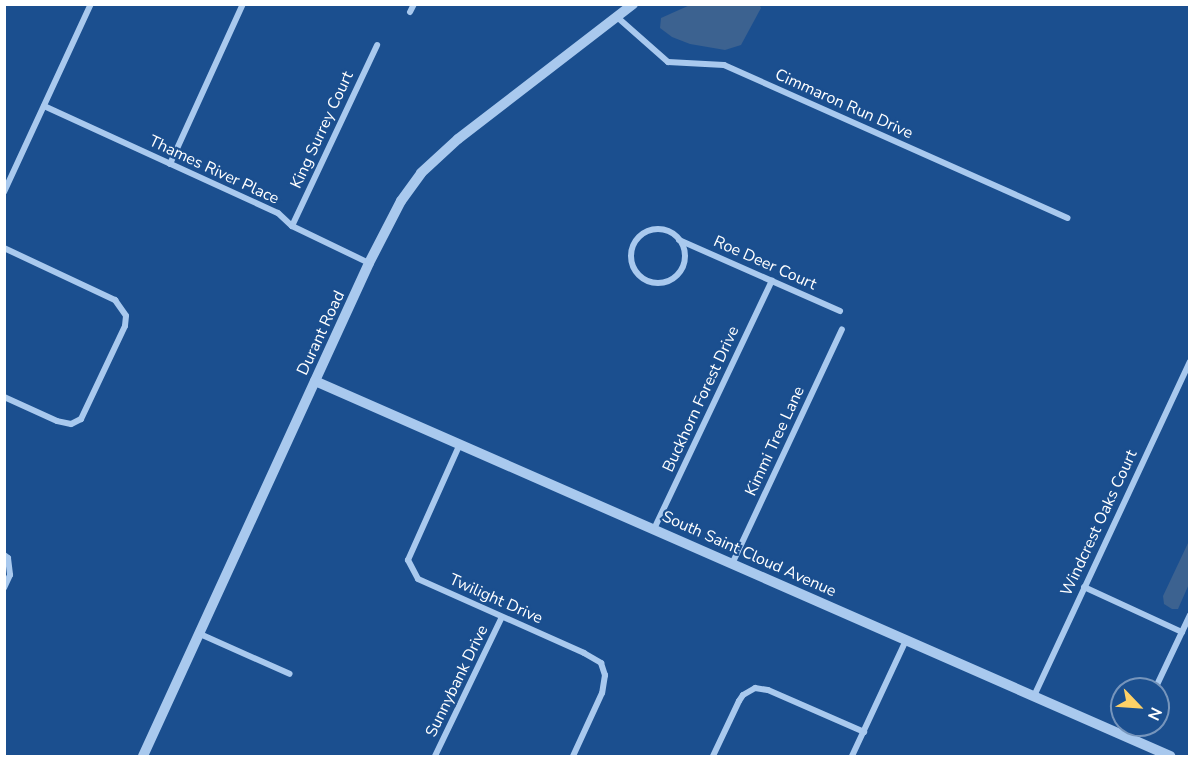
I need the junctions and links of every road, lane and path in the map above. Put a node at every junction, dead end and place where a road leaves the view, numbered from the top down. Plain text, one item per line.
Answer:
1 (91, 4) edge
2 (243, 4) edge
3 (414, 4) edge
4 (633, 4) edge
5 (410, 12) dead end
6 (617, 17) junction
7 (377, 45) dead end
8 (44, 106) junction
9 (170, 164) junction
10 (4, 192) edge
11 (1067, 218) dead end
12 (292, 226) junction
13 (679, 240) junction
14 (4, 248) edge
15 (369, 263) junction
16 (772, 281) junction
17 (840, 311) dead end
18 (842, 329) dead end
19 (1190, 362) edge
20 (315, 381) junction
21 (4, 397) edge
22 (459, 446) junction
23 (654, 529) junction
24 (4, 555) edge
25 (732, 564) junction
26 (1084, 587) junction
27 (4, 588) edge
28 (1190, 615) edge
29 (502, 617) junction
30 (1182, 632) junction
31 (200, 634) junction
32 (906, 640) junction
33 (290, 674) dead end
34 (1161, 677) edge
35 (1034, 696) junction
36 (864, 732) junction
37 (1131, 739) joint
38 (143, 756) edge
39 (435, 756) edge
40 (573, 756) edge
41 (713, 756) edge
42 (852, 756) edge
43 (1170, 756) edge

1 - 8 street
2 - 9 street
3 - 5 street
4 - 6 street, Durant Road
6 - 11 street, Cimmaron Run Drive
6 - 15 street, Durant Road
7 - 12 street, King Surrey Court
8 - 9 street, Thames River Place
8 - 10 street
9 - 12 street, Thames River Place
12 - 15 street, Thames River Place
13 - 13 street
13 - 16 street, Roe Deer Court
14 - 21 street
15 - 20 street, Durant Road
16 - 17 street, Roe Deer Court
16 - 23 street, Buckhorn Forest Drive
18 - 25 street, Kimmi Tree Lane
19 - 26 street, Windcrest Oaks Court
20 - 22 street, South Saint Cloud Avenue
20 - 31 street, Durant Road
22 - 23 street, South Saint Cloud Avenue
22 - 29 street, Twilight Drive
23 - 25 street, South Saint Cloud Avenue
24 - 27 street
25 - 32 street, South Saint Cloud Avenue
26 - 30 street
26 - 35 street, Windcrest Oaks Court
28 - 30 street
29 - 39 street, Sunnybank Drive
29 - 40 street, Twilight Drive
30 - 34 street
31 - 33 street
31 - 38 street, Durant Road
32 - 35 street, South Saint Cloud Avenue
32 - 36 street
35 - 37 street, South Saint Cloud Avenue
36 - 41 street
36 - 42 street
37 - 43 street, South Saint Cloud Avenue

